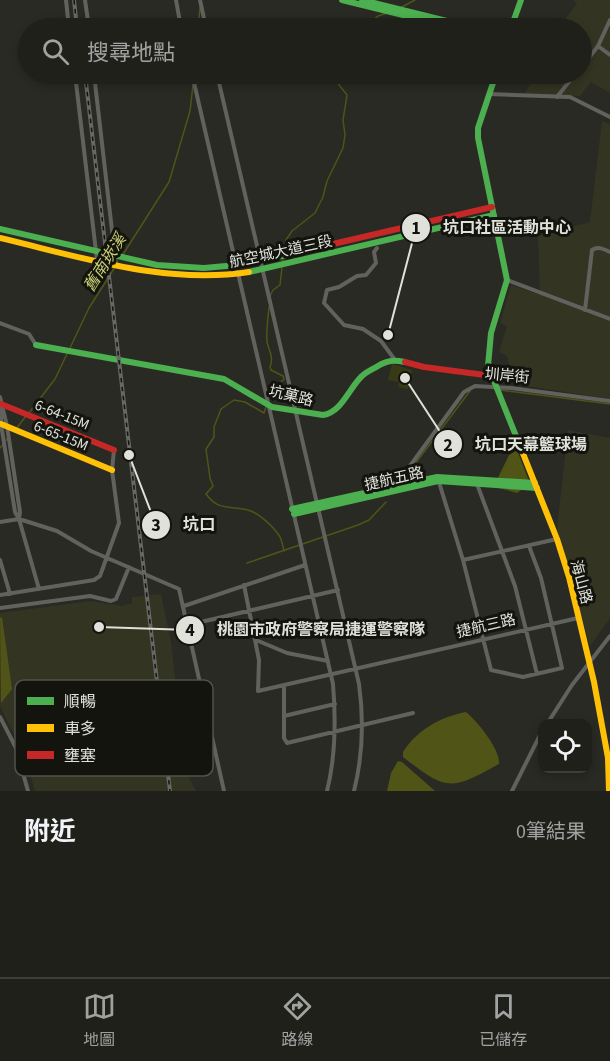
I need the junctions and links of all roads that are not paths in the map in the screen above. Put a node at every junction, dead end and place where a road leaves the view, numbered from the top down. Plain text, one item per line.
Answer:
1 (66, 0) edge
2 (85, 0) edge
3 (176, 0) edge
4 (200, 0) edge
5 (342, 0) edge
6 (362, 0) edge
7 (521, 0) edge
8 (68, 18) edge
9 (88, 18) edge
10 (179, 18) edge
11 (204, 18) edge
12 (415, 18) edge
13 (435, 18) edge
14 (515, 18) edge
15 (610, 20) edge
16 (598, 46) junction
17 (592, 54) edge
18 (610, 55) edge
19 (76, 84) edge
20 (95, 84) edge
21 (194, 84) edge
22 (218, 84) edge
23 (492, 84) edge
24 (567, 84) edge
25 (489, 94) junction
26 (557, 97) junction
27 (610, 117) edge
28 (492, 207) junction
29 (494, 215) junction
30 (0, 230) edge
31 (0, 238) edge
32 (377, 248) dead end
33 (95, 251) junction
34 (610, 252) edge
35 (115, 256) junction
36 (97, 260) junction
37 (261, 261) junction
38 (117, 266) junction
39 (236, 266) junction
40 (264, 270) junction
41 (238, 274) junction
42 (507, 280) junction
43 (585, 310) junction
44 (610, 319) edge
45 (0, 323) edge
46 (36, 345) joint
47 (395, 360) junction
48 (490, 374) junction
49 (496, 387) junction
50 (1, 400) edge
51 (610, 401) edge
52 (268, 405) junction
53 (296, 411) junction
54 (4, 425) edge
55 (114, 450) joint
56 (112, 470) junction
57 (407, 470) dead end
58 (438, 479) junction
59 (477, 484) junction
60 (536, 486) junction
61 (318, 507) junction
62 (293, 512) junction
63 (19, 519) junction
64 (0, 522) edge
65 (557, 539) junction
66 (529, 546) junction
67 (502, 552) junction
68 (106, 558) junction
69 (0, 560) edge
70 (463, 560) junction
71 (305, 565) junction
72 (129, 567) junction
73 (244, 585) junction
74 (39, 589) junction
75 (338, 590) junction
76 (10, 594) junction
77 (0, 595) edge
78 (312, 596) junction
79 (184, 606) junction
80 (0, 608) edge
81 (249, 610) junction
82 (578, 618) junction
83 (552, 623) junction
84 (188, 625) junction
85 (526, 629) junction
86 (610, 636) edge
87 (483, 639) junction
88 (255, 640) junction
89 (328, 661) junction
90 (589, 663) junction
91 (356, 669) junction
92 (537, 674) junction
93 (331, 675) junction
94 (200, 680) edge
95 (284, 685) junction
96 (335, 704) junction
97 (413, 713) dead end
98 (284, 716) junction
99 (0, 717) edge
100 (549, 719) edge
101 (363, 725) junction
102 (336, 732) junction
103 (213, 740) edge
104 (538, 741) edge
105 (15, 746) edge
106 (24, 776) edge
107 (28, 791) edge
108 (224, 791) edge
109 (327, 791) edge
110 (354, 791) edge
111 (512, 791) edge
112 (609, 791) edge

1 - 8 street
2 - 9 street
3 - 10 street
4 - 11 street
5 - 12 street
6 - 13 street
7 - 14 street
15 - 16 street
16 - 17 street
16 - 18 street
19 - 33 street
20 - 35 street
21 - 39 street
22 - 37 street
23 - 25 street
24 - 26 street
25 - 26 street
25 - 28 street
26 - 27 street
28 - 29 street
28 - 37 street, 航空城大道三段
29 - 40 street, 航空城大道三段
29 - 42 street
30 - 33 street, 航空城大道三段
31 - 36 street, 航空城大道三段
32 - 47 street
33 - 35 street, 航空城大道三段
33 - 36 street
34 - 43 street
35 - 38 street
35 - 39 street, 航空城大道三段
36 - 38 street, 航空城大道三段
37 - 39 street, 航空城大道三段
37 - 40 street
38 - 41 street, 航空城大道三段
39 - 41 street
40 - 41 street, 航空城大道三段
40 - 53 street
41 - 52 street
42 - 43 street
42 - 48 street
43 - 44 street
45 - 46 street
46 - 52 street, 坑菓路
47 - 48 street
47 - 53 street, 坑菓路
48 - 49 street, 海山路
49 - 51 street, 圳岸街
49 - 57 street, 圳岸街
49 - 60 street, 海山路
50 - 54 street
50 - 55 street, 6-64-15M
52 - 53 street, 坑菓路
52 - 62 street
53 - 61 street
54 - 56 street, 6-65-15M
54 - 63 street
55 - 56 street
56 - 68 street
58 - 59 street, 捷航五路
58 - 60 street, 捷航五路
58 - 61 street, 捷航五路
58 - 70 street
59 - 60 street, 捷航五路
59 - 67 street
60 - 65 street, 海山路
61 - 62 street, 捷航五路
61 - 75 street
62 - 71 street
63 - 64 street
63 - 68 street
63 - 74 street
65 - 66 street
65 - 82 street, 海山路
66 - 67 street
66 - 83 street
67 - 70 street
67 - 85 street
68 - 72 street
68 - 74 street
69 - 76 street
70 - 87 street
71 - 73 street
71 - 78 street
72 - 79 street
72 - 80 street
73 - 79 street
73 - 81 street
74 - 76 street
75 - 78 street
75 - 91 street
76 - 77 street
78 - 81 street
78 - 89 street
79 - 84 street
81 - 84 street
81 - 88 street
82 - 83 street, 捷航三路
82 - 90 street, 海山路
83 - 85 street, 捷航三路
83 - 92 street
84 - 94 street
85 - 87 street, 捷航三路
85 - 92 street
86 - 90 street
87 - 91 street, 捷航三路
87 - 92 street
88 - 89 street
88 - 95 street, 捷航三路
89 - 93 street
90 - 100 street
90 - 112 street, 海山路
91 - 93 street, 捷航三路
91 - 101 street
93 - 95 street, 捷航三路
93 - 96 street
95 - 98 street
96 - 98 street
96 - 102 street
97 - 101 street
98 - 102 street
99 - 105 street
101 - 102 street
101 - 110 street
102 - 109 street
103 - 108 street
104 - 111 street
106 - 107 street

